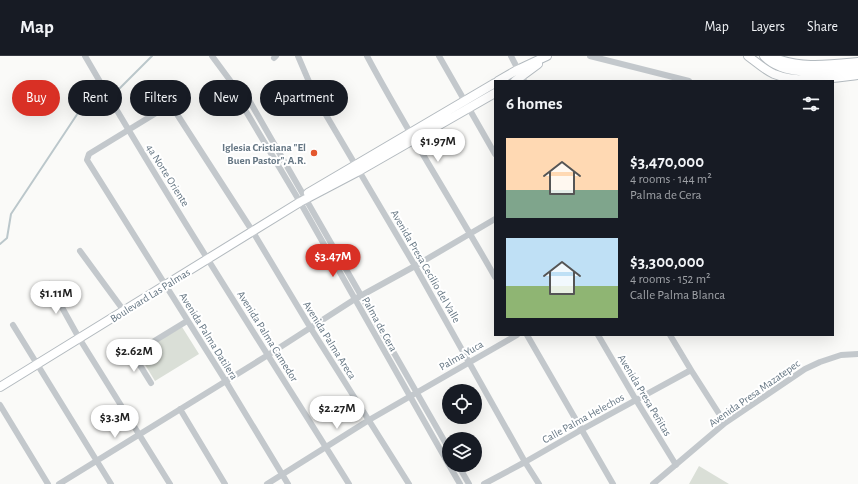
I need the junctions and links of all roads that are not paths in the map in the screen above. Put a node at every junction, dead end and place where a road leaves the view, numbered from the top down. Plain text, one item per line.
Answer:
1 (85, 56) edge
2 (212, 56) edge
3 (298, 56) edge
4 (367, 56) edge
5 (439, 56) edge
6 (511, 56) edge
7 (548, 56) edge
8 (590, 56) edge
9 (748, 56) edge
10 (764, 56) edge
11 (770, 56) edge
12 (858, 62) edge
13 (858, 68) edge
14 (517, 70) junction
15 (858, 75) edge
16 (500, 80) edge
17 (520, 80) edge
18 (685, 80) edge
19 (494, 84) edge
20 (494, 93) edge
21 (467, 104) junction
22 (130, 131) junction
23 (412, 137) junction
24 (494, 152) edge
25 (358, 168) junction
26 (304, 199) junction
27 (494, 220) edge
28 (253, 232) junction
29 (470, 233) junction
30 (80, 251) dead end
31 (208, 259) junction
32 (415, 266) junction
33 (494, 276) edge
34 (49, 284) dead end
35 (165, 285) junction
36 (358, 297) junction
37 (124, 311) junction
38 (188, 322) junction
39 (13, 325) dead end
40 (310, 327) junction
41 (515, 336) edge
42 (528, 336) edge
43 (599, 336) edge
44 (671, 336) edge
45 (80, 338) junction
46 (858, 354) edge
47 (268, 355) junction
48 (469, 362) junction
49 (38, 364) junction
50 (691, 370) junction
51 (225, 380) junction
52 (151, 383) dead end
53 (0, 387) edge
54 (416, 393) junction
55 (410, 396) junction
56 (636, 400) junction
57 (0, 405) edge
58 (180, 409) junction
59 (368, 420) junction
60 (725, 423) junction
61 (581, 430) junction
62 (140, 434) junction
63 (442, 437) edge
64 (326, 448) junction
65 (442, 453) edge
66 (97, 460) junction
67 (525, 462) junction
68 (676, 465) junction
69 (453, 472) edge
70 (462, 472) edge
71 (282, 474) junction
72 (48, 484) edge
73 (59, 484) edge
74 (111, 484) edge
75 (170, 484) edge
76 (225, 484) edge
77 (267, 484) edge
78 (288, 484) edge
79 (350, 484) edge
80 (409, 484) edge
81 (460, 484) edge
82 (469, 484) edge
83 (484, 484) edge
84 (539, 484) edge
85 (613, 484) edge
86 (653, 484) edge

1 - 22 street, 4a Norte Oriente
2 - 26 street, Palma de Cera
3 - 25 street, Avenida Presa Cecilio del Valle
4 - 23 street
5 - 21 street
6 - 14 street
7 - 14 main road
7 - 17 main road
8 - 18 street
9 - 15 main road
10 - 13 main road
11 - 12 main road
14 - 16 main road
14 - 17 street
19 - 21 main road
20 - 21 main road
21 - 23 main road, Boulevard Las Palmas
21 - 24 street
22 - 28 street, Avenida Palma Areca
22 - 31 street, 4a Norte Oriente
22 - 35 street, Avenida Palma Datilera
23 - 25 main road, Boulevard Las Palmas
23 - 29 street
25 - 26 main road, Boulevard Las Palmas
25 - 32 street, Avenida Presa Cecilio del Valle
26 - 28 main road, Boulevard Las Palmas
26 - 36 street, Palma de Cera
27 - 29 street
28 - 31 main road, Boulevard Las Palmas
28 - 40 street, Avenida Palma Areca
29 - 32 street
29 - 33 street
30 - 37 street
31 - 35 main road, Boulevard Las Palmas
31 - 47 street, Avenida Palma Camedor
32 - 36 street
32 - 48 street, Avenida Presa Cecilio del Valle
34 - 45 street
35 - 37 main road, Boulevard Las Palmas
35 - 38 street, Avenida Palma Datilera
36 - 40 street
36 - 54 street, Palma de Cera
36 - 55 street, Palma de Cera
37 - 45 main road, Boulevard Las Palmas
38 - 51 street, Avenida Palma Datilera
38 - 52 street
39 - 49 street
40 - 47 street
40 - 59 street, Avenida Palma Areca
41 - 48 street, Palma Yuca
42 - 61 street
43 - 56 street, Avenida Presa Peñitas
44 - 50 street
45 - 49 main road, Boulevard Las Palmas
45 - 62 street
46 - 60 street, Avenida Presa Mazatepec
47 - 51 street
47 - 64 street, Avenida Palma Camedor
48 - 54 street, Palma Yuca
48 - 67 street, Avenida Presa Cecilio del Valle
49 - 53 main road, Boulevard Las Palmas
49 - 66 street
50 - 56 street, Calle Palma Helechos
50 - 60 street
51 - 58 street
51 - 71 street, Avenida Palma Datilera
54 - 55 street, Palma Yuca
54 - 63 street, Palma de Cera
55 - 59 street, Palma Yuca
55 - 65 street, Palma de Cera
56 - 61 street, Calle Palma Helechos
56 - 68 street, Avenida Presa Peñitas
57 - 72 street
58 - 62 street
58 - 76 street
59 - 64 street, Palma Yuca
59 - 80 street, Avenida Palma Areca
60 - 68 street, Avenida Presa Mazatepec
61 - 67 street, Calle Palma Helechos
61 - 85 street
62 - 66 street
62 - 75 street
64 - 71 street, Palma Yuca
64 - 79 street, Avenida Palma Camedor
66 - 73 street
66 - 74 street
67 - 83 street, Calle Palma Helechos
67 - 84 street, Avenida Presa Cecilio del Valle
68 - 86 street, Avenida Presa Mazatepec
69 - 81 street, Palma de Cera
70 - 82 street
71 - 77 street, Palma Yuca
71 - 78 street, Avenida Palma Datilera

